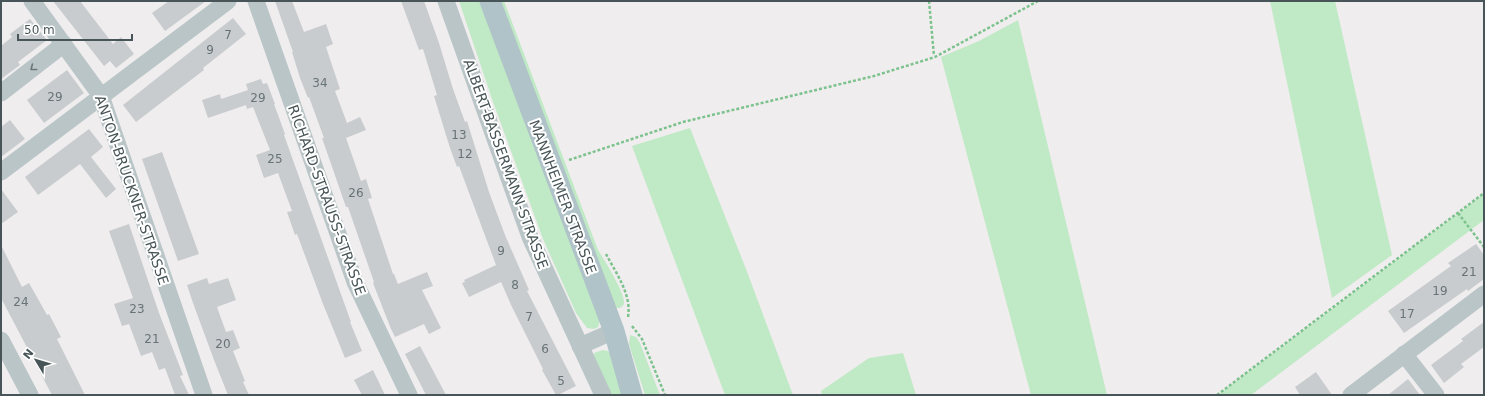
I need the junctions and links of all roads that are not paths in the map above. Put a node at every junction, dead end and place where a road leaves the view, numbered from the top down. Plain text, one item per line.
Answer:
1 (32, 1) edge
2 (228, 1) edge
3 (256, 1) edge
4 (446, 1) edge
5 (490, 1) edge
6 (64, 44) junction
7 (1, 93) edge
8 (102, 96) junction
9 (1, 172) edge
10 (1484, 294) edge
11 (620, 327) junction
12 (1, 340) edge
13 (580, 346) junction
14 (1404, 354) junction
15 (30, 395) edge
16 (204, 395) edge
17 (409, 395) edge
18 (603, 395) edge
19 (632, 395) edge
20 (1350, 395) edge
21 (1436, 395) edge

1 - 6 street, ANTON-BRUCKNER-STRASSE
2 - 8 street
3 - 17 street, RICHARD-STRAUSS-STRASSE
4 - 13 street, ALBERT-BASSERMANN-STRASSE
5 - 11 main road, MANNHEIMER STRASSE
6 -> 7 street
6 - 8 street, ANTON-BRUCKNER-STRASSE
8 - 9 street
8 - 16 street, ANTON-BRUCKNER-STRASSE
10 - 14 street
11 - 13 street
11 - 19 main road, MANNHEIMER STRASSE
12 - 15 street
13 - 18 street, ALBERT-BASSERMANN-STRASSE
14 - 20 street
14 - 21 street

